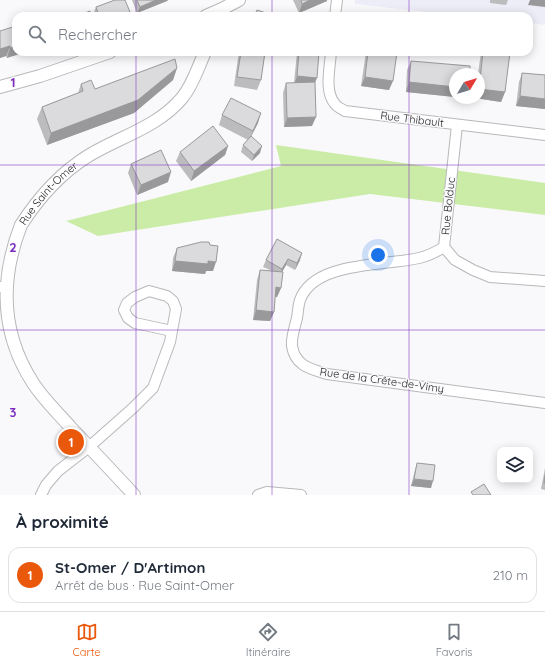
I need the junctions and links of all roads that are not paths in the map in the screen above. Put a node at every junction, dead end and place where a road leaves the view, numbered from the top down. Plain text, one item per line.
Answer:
1 (239, 0) edge
2 (337, 0) edge
3 (222, 8) edge
4 (336, 12) edge
5 (98, 56) edge
6 (200, 56) edge
7 (203, 56) edge
8 (331, 56) edge
9 (193, 79) junction
10 (0, 87) edge
11 (457, 125) junction
12 (545, 135) edge
13 (444, 247) junction
14 (545, 281) edge
15 (0, 287) edge
16 (172, 331) junction
17 (545, 403) edge
18 (89, 447) junction
19 (41, 495) edge
20 (134, 495) edge
21 (258, 495) edge
22 (301, 495) edge

1 - 3 street
2 - 4 street
5 - 10 street
6 - 9 street
7 - 9 street, Rue Saint-Omer
8 - 11 street, Rue Thibault
9 - 15 street, Rue Saint-Omer
11 - 12 street, Rue Thibault
11 - 13 street, Rue Bolduc
13 - 14 street, Rue Bolduc
13 - 17 street, Rue de la Crête-de-Vimy
15 - 18 street, Rue Saint-Omer
16 - 16 street
16 - 18 street
18 - 19 street
18 - 20 street, Rue Saint-Omer
21 - 22 street

